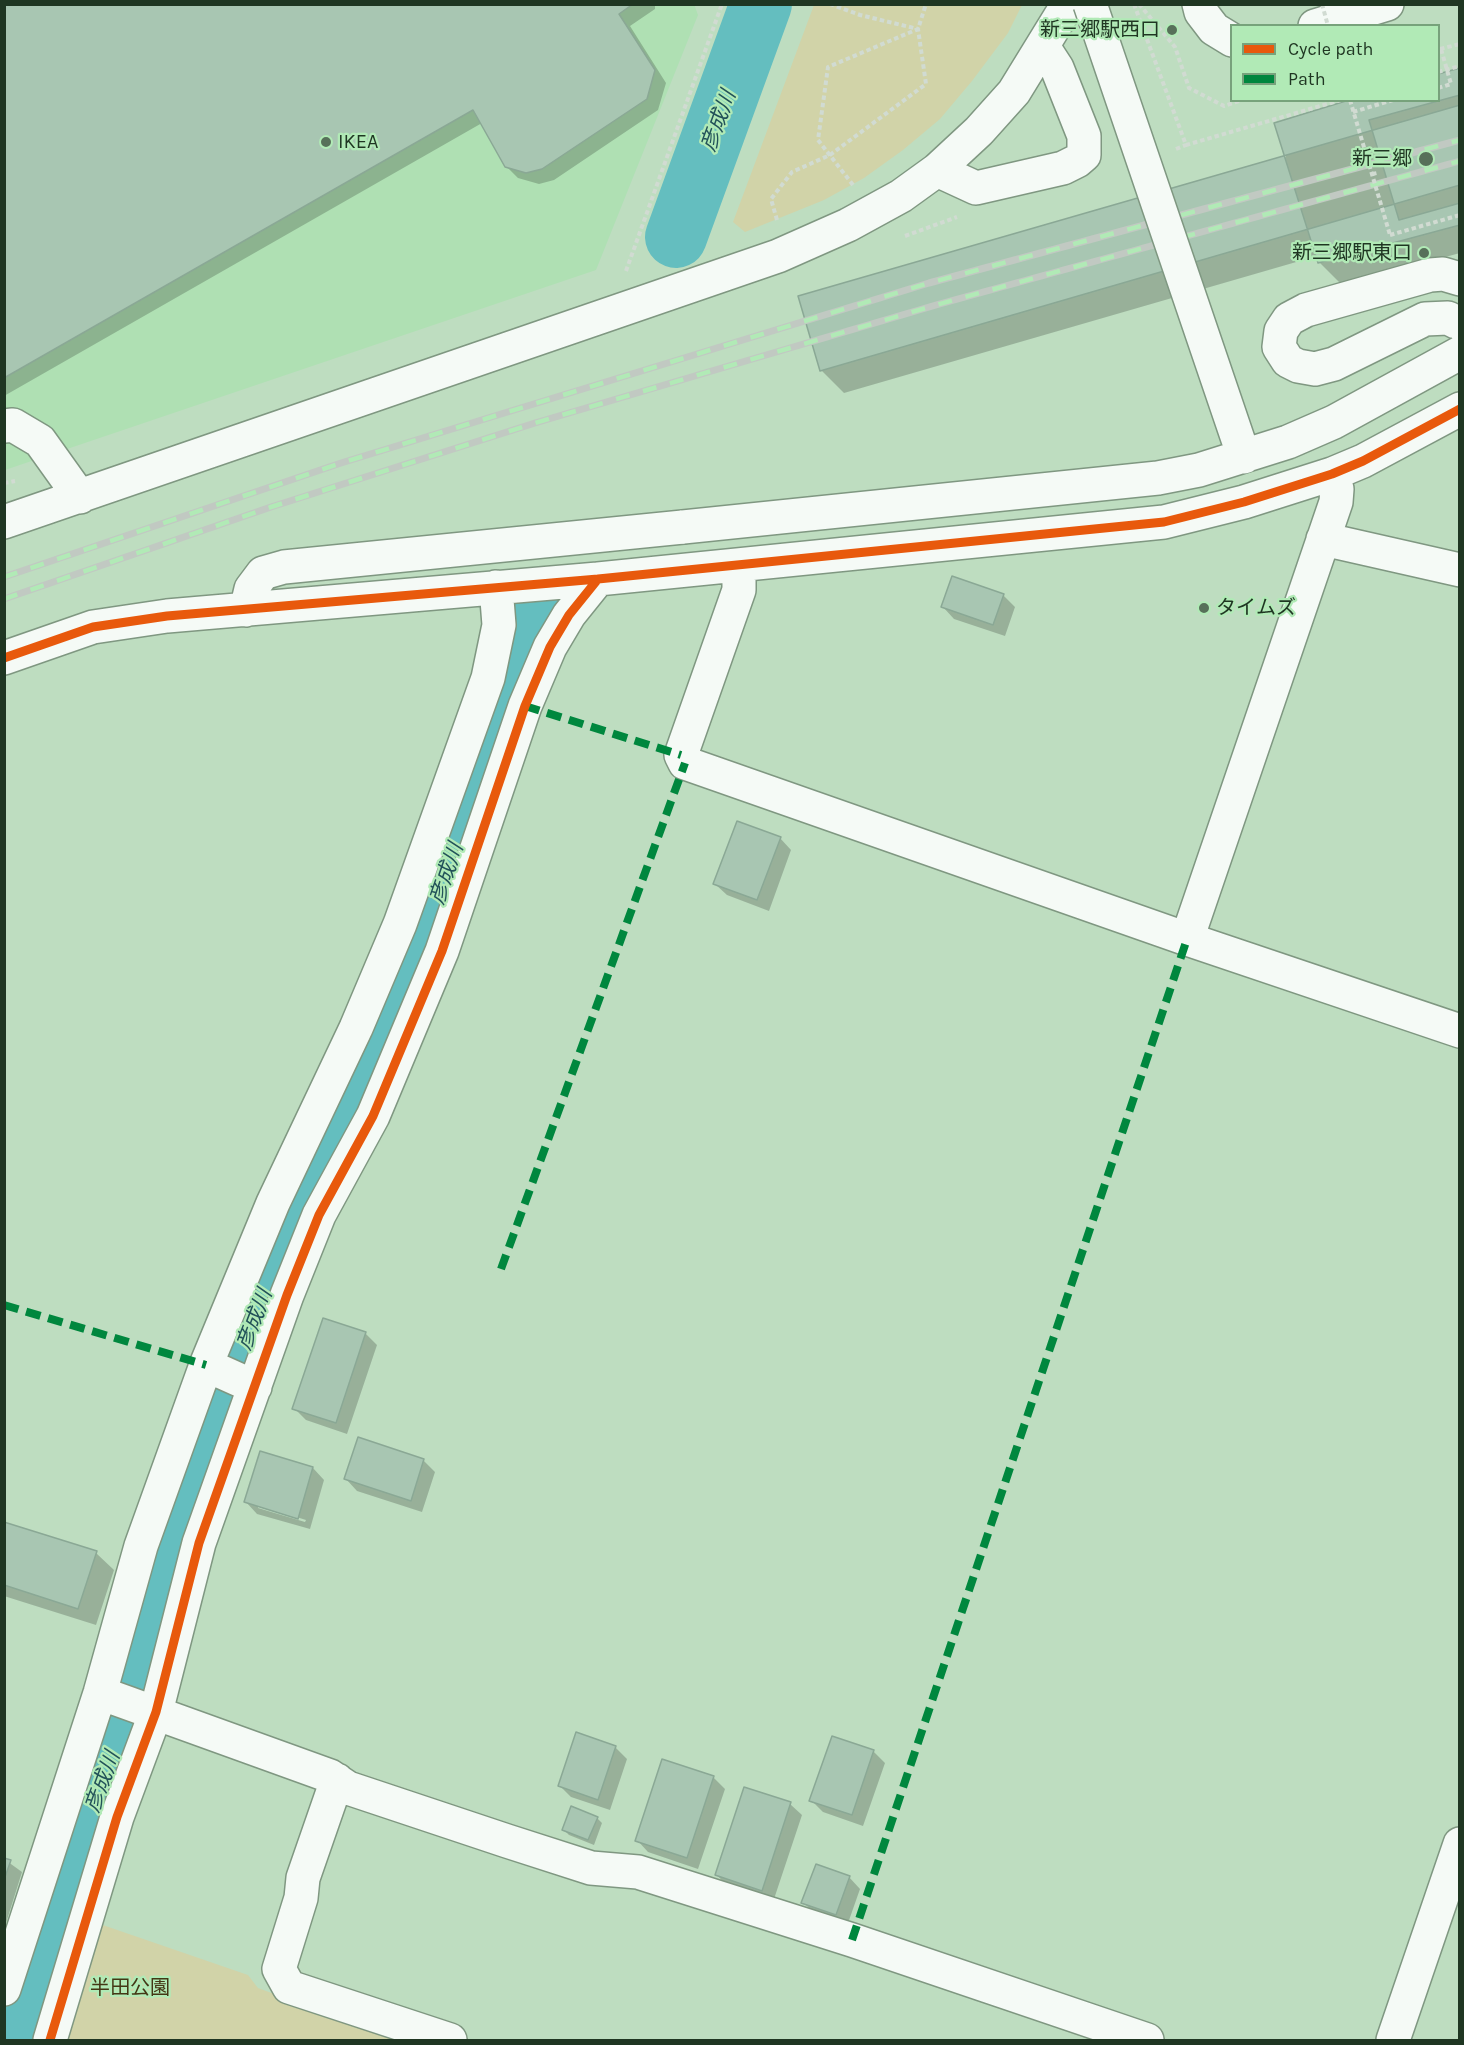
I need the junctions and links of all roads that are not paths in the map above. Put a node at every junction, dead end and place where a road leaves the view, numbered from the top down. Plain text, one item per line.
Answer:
1 (1068, 4) edge
2 (1090, 4) edge
3 (1199, 4) edge
4 (1387, 4) edge
5 (1322, 24) edge
6 (1230, 39) edge
7 (1044, 48) junction
8 (937, 170) junction
9 (1460, 279) edge
10 (1413, 280) junction
11 (1425, 319) junction
12 (1460, 324) edge
13 (1460, 353) edge
14 (1460, 409) edge
15 (4, 426) edge
16 (1244, 457) junction
17 (1332, 474) junction
18 (80, 497) junction
19 (4, 522) edge
20 (1323, 540) junction
21 (739, 565) junction
22 (1460, 570) edge
23 (598, 579) junction
24 (496, 587) junction
25 (246, 610) junction
26 (4, 658) edge
27 (1187, 939) junction
28 (1460, 1030) edge
29 (232, 1376) junction
30 (216, 1420) junction
31 (130, 1703) junction
32 (337, 1780) junction
33 (94, 1808) junction
34 (1460, 1844) edge
35 (4, 1989) edge
36 (51, 2040) edge
37 (450, 2040) edge
38 (1147, 2040) edge
39 (1394, 2040) edge

1 - 7 street
2 - 16 street, bridge
3 - 6 street
4 - 5 street
7 - 8 street
7 - 8 street
8 - 18 street
9 - 10 street
10 - 11 street
10 - 11 street
11 - 12 street
13 - 16 street, bridge
14 - 17 street
15 - 18 street
16 - 25 street, bridge
17 - 20 street
17 - 21 street
18 - 19 street
20 - 22 street
20 - 27 street
21 - 23 street
21 - 27 street
23 - 24 street
23 - 29 street
24 - 25 street
24 - 29 street
25 - 26 street
27 - 28 street
29 - 30 street
29 - 30 street
30 - 31 street
30 - 31 street
31 - 32 street
31 - 33 street
31 - 33 street
32 - 37 street
32 - 38 street
33 - 35 street
33 - 36 street
34 - 39 street

